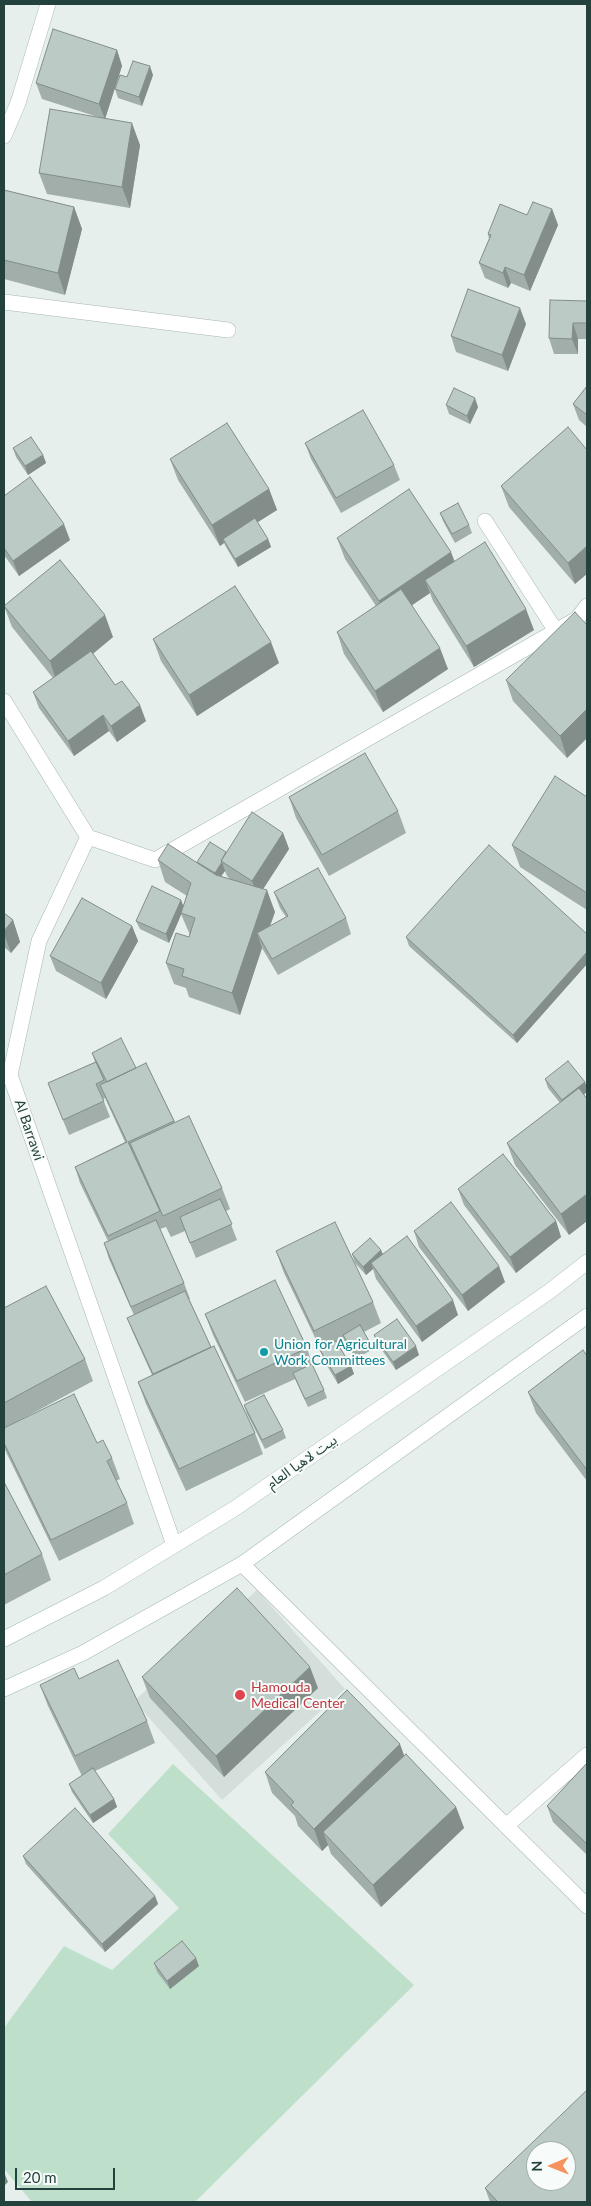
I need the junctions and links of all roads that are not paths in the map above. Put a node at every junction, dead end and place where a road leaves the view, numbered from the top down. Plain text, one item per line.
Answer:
1 (48, 4) edge
2 (4, 136) edge
3 (4, 302) edge
4 (228, 330) dead end
5 (485, 521) dead end
6 (587, 606) edge
7 (582, 623) edge
8 (556, 630) junction
9 (4, 701) edge
10 (88, 837) junction
11 (587, 1262) edge
12 (587, 1316) edge
13 (174, 1545) junction
14 (242, 1564) junction
15 (4, 1639) edge
16 (4, 1689) edge
17 (587, 1755) edge
18 (506, 1826) junction
19 (587, 1906) edge

1 - 2 street
3 - 4 street
5 - 8 street
6 - 7 street
7 - 8 street
8 - 10 street
9 - 10 street
10 - 13 street, Al Barrawi
11 - 13 street, بيت لاهيا العام
12 - 14 street
13 - 15 street, بيت لاهيا العام
14 - 16 street
14 - 18 street
17 - 18 street
18 - 19 street

